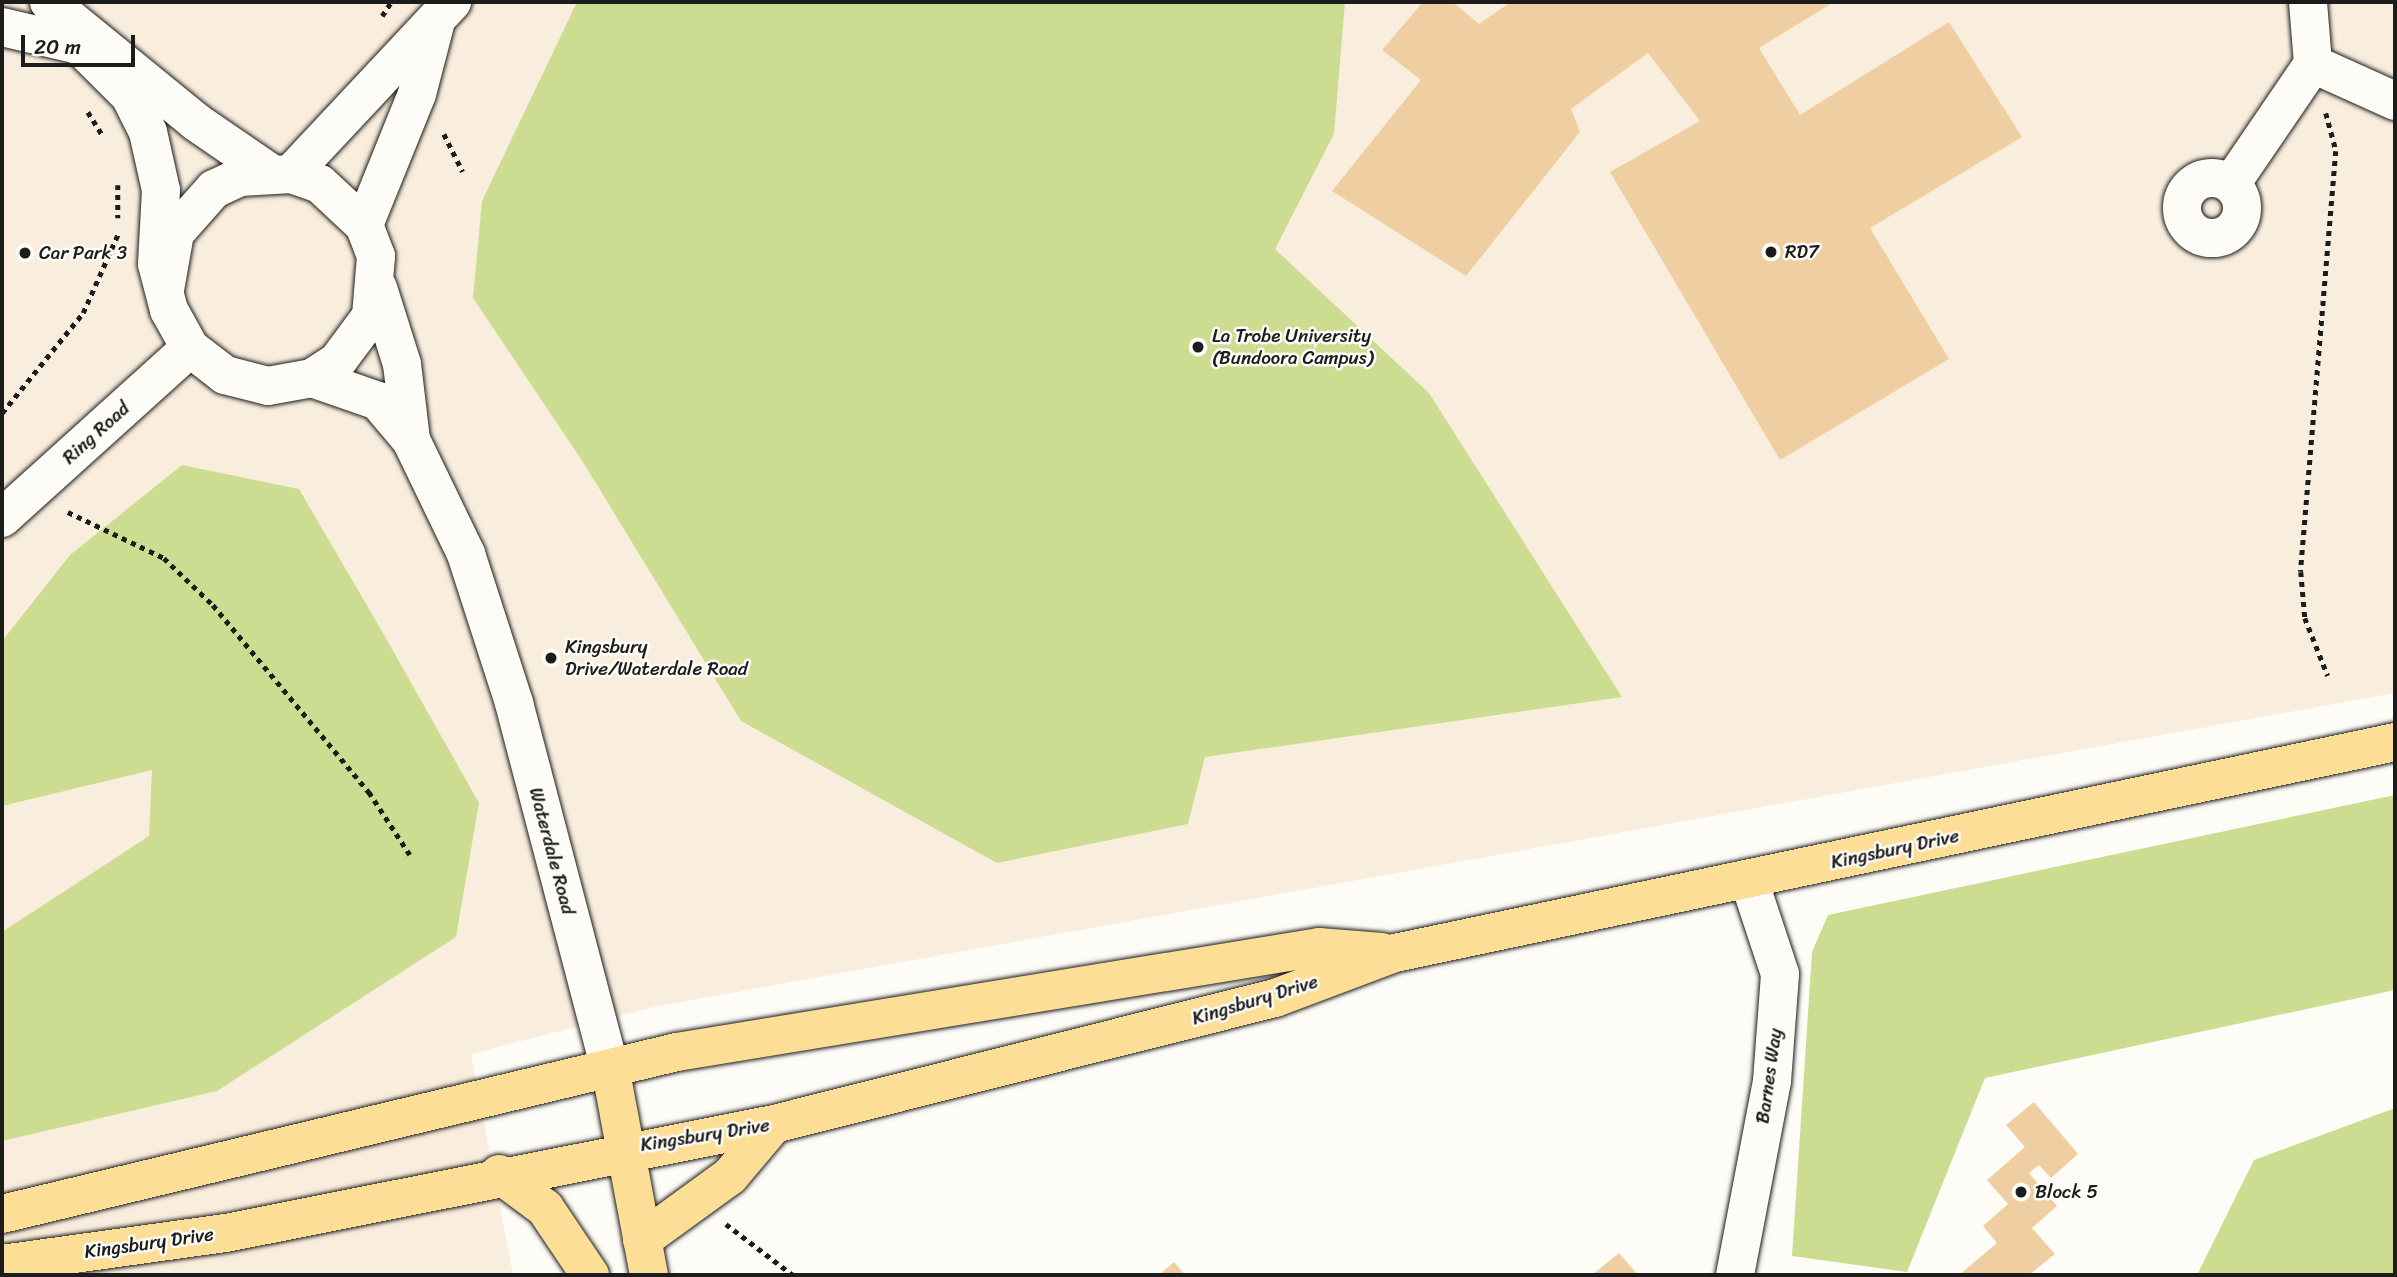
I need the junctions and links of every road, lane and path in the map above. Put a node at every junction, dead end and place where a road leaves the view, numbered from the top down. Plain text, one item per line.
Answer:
1 (49, 2) edge
2 (2308, 2) edge
3 (443, 13) edge
4 (2, 27) edge
5 (2313, 64) junction
6 (80, 101) dead end
7 (2395, 101) edge
8 (111, 146) dead end
9 (280, 173) junction
10 (118, 177) dead end
11 (2231, 184) dead end
12 (365, 226) junction
13 (378, 288) junction
14 (165, 289) junction
15 (190, 348) junction
16 (312, 377) junction
17 (2, 413) edge
18 (411, 440) junction
19 (67, 511) dead end
20 (2, 518) edge
21 (2328, 676) dead end
22 (2395, 742) edge
23 (410, 855) dead end
24 (1749, 880) junction
25 (1395, 953) junction
26 (611, 1072) junction
27 (774, 1124) junction
28 (624, 1149) junction
29 (499, 1174) junction
30 (2, 1214) edge
31 (714, 1215) dead end
32 (646, 1257) edge
33 (2, 1264) edge
34 (590, 1275) edge
35 (793, 1275) edge
36 (1735, 1275) edge

1 - 9 street
2 - 5 street
3 - 9 street
3 - 12 street
4 - 14 street
5 - 7 street
5 - 11 street
5 - 21 path
6 - 8 path
9 - 12 street
9 - 14 street
10 - 17 path
12 - 13 street
13 - 16 street
13 - 18 street, Waterdale Road
14 - 15 street
15 - 16 street
15 - 20 street, Ring Road
16 - 18 street, Waterdale Road
18 - 26 street, Waterdale Road
19 - 23 path
22 - 24 main road, Kingsbury Drive
24 - 25 main road, Kingsbury Drive
24 - 36 street, Barnes Way
25 - 26 main road, Kingsbury Drive
25 - 27 main road, Kingsbury Drive
26 - 28 main road, Waterdale Road
26 - 30 main road, Kingsbury Drive
27 - 28 main road, Kingsbury Drive
27 - 32 main road
28 - 29 main road, Kingsbury Drive
28 - 32 main road, Waterdale Road
29 - 33 main road, Kingsbury Drive
29 - 34 main road
31 - 35 path

